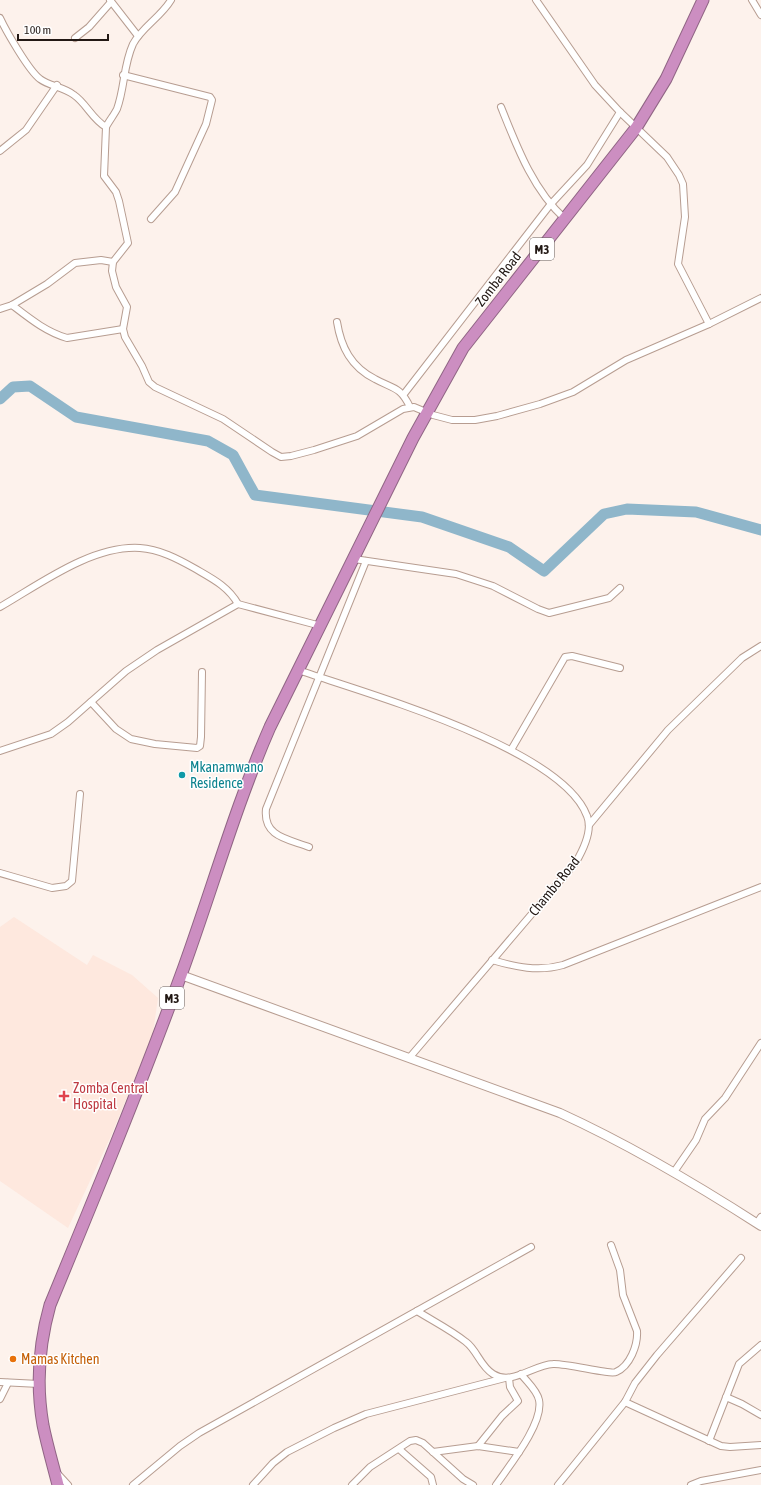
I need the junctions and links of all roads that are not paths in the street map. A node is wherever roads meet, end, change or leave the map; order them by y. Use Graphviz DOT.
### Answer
graph roads {
  1 [pos="171,0"];
  2 [pos="536,0"];
  3 [pos="703,0"];
  4 [pos="752,0"];
  5 [pos="110,1"];
  6 [pos="761,15"];
  7 [pos="0,18"];
  8 [pos="138,36"];
  9 [pos="75,38"];
  10 [pos="123,75"];
  11 [pos="57,85"];
  12 [pos="501,107"];
  13 [pos="620,112"];
  14 [pos="106,127"];
  15 [pos="636,128"];
  16 [pos="0,151"];
  17 [pos="550,205"];
  18 [pos="151,219"];
  19 [pos="565,219"];
  20 [pos="113,262"];
  21 [pos="761,298"];
  22 [pos="12,305"];
  23 [pos="0,309"];
  24 [pos="337,322"];
  25 [pos="709,324"];
  26 [pos="123,329"];
  27 [pos="404,394"];
  28 [pos="410,407"];
  29 [pos="427,412"];
  30 [pos="354,559"];
  31 [pos="366,561"];
  32 [pos="620,588"];
  33 [pos="238,604"];
  34 [pos="0,607"];
  35 [pos="321,626"];
  36 [pos="761,646"];
  37 [pos="620,668"];
  38 [pos="298,670"];
  39 [pos="202,672"];
  40 [pos="320,677"];
  41 [pos="91,702"];
  42 [pos="511,750"];
  43 [pos="0,751"];
  44 [pos="80,794"];
  45 [pos="589,825"];
  46 [pos="309,847"];
  47 [pos="0,873"];
  48 [pos="761,887"];
  49 [pos="492,960"];
  50 [pos="181,975"];
  51 [pos="761,1043"];
  52 [pos="410,1057"];
  53 [pos="674,1172"];
  54 [pos="760,1222"];
  55 [pos="611,1245"];
  56 [pos="531,1247"];
  57 [pos="741,1258"];
  58 [pos="417,1311"];
  59 [pos="761,1345"];
  60 [pos="521,1374"];
  61 [pos="507,1378"];
  62 [pos="0,1382"];
  63 [pos="8,1383"];
  64 [pos="39,1384"];
  65 [pos="726,1397"];
  66 [pos="0,1399"];
  67 [pos="625,1402"];
  68 [pos="761,1415"];
  69 [pos="709,1441"];
  70 [pos="761,1445"];
  71 [pos="478,1446"];
  72 [pos="399,1449"];
  73 [pos="433,1452"];
  74 [pos="519,1452"];
  75 [pos="54,1470"];
  76 [pos="761,1470"];
  77 [pos="141,1483"];
  78 [pos="465,1483"];
  79 [pos="58,1485"];
  80 [pos="68,1485"];
  81 [pos="133,1485"];
  82 [pos="253,1485"];
  83 [pos="352,1485"];
  84 [pos="433,1485"];
  85 [pos="473,1485"];
  86 [pos="496,1485"];
  87 [pos="558,1485"];
  88 [pos="691,1485"];
  1 -- 8 [label="street"];
  2 -- 13 [label="street"];
  3 -- 15 [label="highway, Zomba Road / M3"];
  4 -- 6 [label="street"];
  5 -- 8 [label="street"];
  5 -- 9 [label="street"];
  7 -- 11 [label="street"];
  8 -- 10 [label="street"];
  10 -- 14 [label="street"];
  10 -- 18 [label="street"];
  11 -- 14 [label="street"];
  11 -- 16 [label="street"];
  12 -- 17 [label="street"];
  13 -- 15 [label="street"];
  13 -- 17 [label="street"];
  14 -- 20 [label="street"];
  15 -- 19 [label="highway, Zomba Road / M3"];
  15 -- 25 [label="street"];
  17 -- 19 [label="street"];
  17 -- 27 [label="street"];
  19 -- 29 [label="highway, Zomba Road / M3"];
  20 -- 22 [label="street"];
  20 -- 26 [label="street"];
  21 -- 25 [label="street"];
  22 -- 23 [label="street"];
  22 -- 26 [label="street"];
  24 -- 27 [label="street"];
  25 -- 29 [label="street"];
  26 -- 28 [label="street"];
  27 -- 28 [label="street"];
  28 -- 29 [label="street"];
  29 -- 30 [label="highway, Zomba Road / M3"];
  30 -- 31 [label="street"];
  30 -- 35 [label="highway, M3"];
  31 -- 32 [label="street"];
  31 -- 40 [label="street"];
  33 -- 34 [label="street"];
  33 -- 35 [label="street"];
  33 -- 41 [label="street"];
  35 -- 38 [label="highway, M3"];
  36 -- 45 [label="street, Chambo Road"];
  37 -- 42 [label="street"];
  38 -- 40 [label="street"];
  38 -- 50 [label="highway, M3"];
  39 -- 41 [label="street"];
  40 -- 42 [label="street"];
  40 -- 46 [label="street"];
  41 -- 43 [label="street"];
  42 -- 45 [label="street"];
  44 -- 47 [label="street"];
  45 -- 49 [label="street, Chambo Road"];
  48 -- 49 [label="street"];
  49 -- 52 [label="street, Chambo Road"];
  50 -- 52 [label="main road"];
  50 -- 64 [label="highway, M3"];
  51 -- 53 [label="street"];
  52 -- 53 [label="main road"];
  53 -- 54 [label="main road"];
  55 -- 60 [label="street"];
  56 -- 58 [label="street"];
  57 -- 67 [label="street"];
  58 -- 61 [label="street"];
  58 -- 77 [label="street"];
  59 -- 65 [label="street"];
  60 -- 61 [label="street"];
  60 -- 74 [label="street"];
  61 -- 71 [label="street"];
  61 -- 82 [label="street"];
  62 -- 63 [label="street"];
  63 -- 64 [label="street"];
  63 -- 66 [label="street"];
  64 -- 75 [label="highway, M3"];
  65 -- 68 [label="street"];
  65 -- 69 [label="street"];
  67 -- 69 [label="street"];
  67 -- 87 [label="street"];
  69 -- 70 [label="street"];
  71 -- 73 [label="street"];
  71 -- 74 [label="street"];
  72 -- 73 [label="street"];
  72 -- 83 [label="street"];
  72 -- 84 [label="street"];
  73 -- 78 [label="street"];
  74 -- 86 [label="street"];
  75 -- 79 [label="highway, M3"];
  75 -- 80 [label="street"];
  76 -- 88 [label="street"];
  77 -- 81 [label="street"];
  78 -- 85 [label="street"];
}
